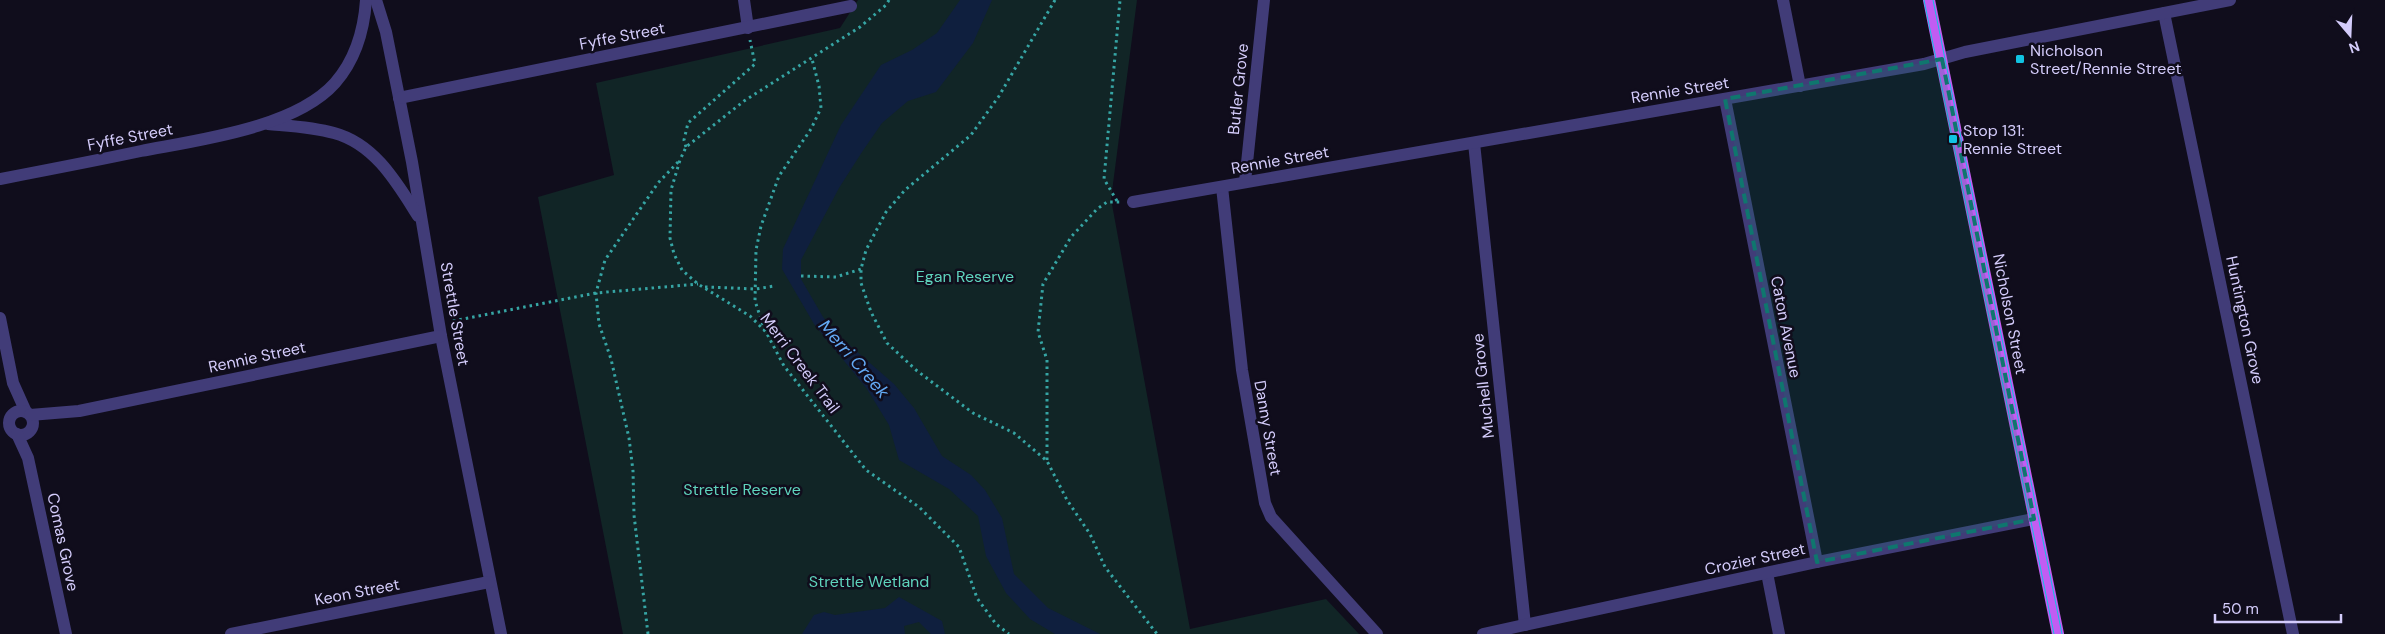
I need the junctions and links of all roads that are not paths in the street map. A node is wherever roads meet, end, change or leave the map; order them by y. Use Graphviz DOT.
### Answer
graph roads {
  1 [pos="366,0"];
  2 [pos="376,0"];
  3 [pos="744,0"];
  4 [pos="1264,0"];
  5 [pos="1783,0"];
  6 [pos="1930,0"];
  7 [pos="2230,0"];
  8 [pos="851,6"];
  9 [pos="2164,12"];
  10 [pos="748,28"];
  11 [pos="1942,59"];
  12 [pos="1800,86"];
  13 [pos="399,98"];
  14 [pos="1725,99"];
  15 [pos="266,124"];
  16 [pos="1474,143"];
  17 [pos="0,179"];
  18 [pos="1245,182"];
  19 [pos="1222,187"];
  20 [pos="1133,202"];
  21 [pos="422,224"];
  22 [pos="0,318"];
  23 [pos="441,329"];
  24 [pos="17,423"];
  25 [pos="2034,519"];
  26 [pos="1817,562"];
  27 [pos="1767,573"];
  28 [pos="489,582"];
  29 [pos="1525,625"];
  30 [pos="66,634"];
  31 [pos="231,634"];
  32 [pos="501,634"];
  33 [pos="1377,634"];
  34 [pos="1483,634"];
  35 [pos="1779,634"];
  36 [pos="2058,634"];
  37 [pos="2293,634"];
  1 -- 15 [label="street, Fyffe Street"];
  2 -- 13 [label="street, Strettle Street"];
  3 -- 10 [label="street"];
  4 -- 18 [label="street, Butler Grove"];
  5 -- 12 [label="street"];
  6 -- 11 [label="main road, Nicholson Street"];
  7 -- 9 [label="street, Rennie Street"];
  8 -- 10 [label="street, Fyffe Street"];
  9 -- 11 [label="street, Rennie Street"];
  9 -- 37 [label="street, Huntington Grove"];
  10 -- 13 [label="street, Fyffe Street"];
  11 -- 12 [label="street, Rennie Street"];
  11 -- 25 [label="main road, Nicholson Street"];
  12 -- 14 [label="street, Rennie Street"];
  13 -- 21 [label="street, Strettle Street"];
  14 -- 16 [label="street, Rennie Street"];
  14 -- 26 [label="street, Caton Avenue"];
  15 -- 17 [label="street, Fyffe Street"];
  15 -- 21 [label="street, Fyffe Street"];
  16 -- 18 [label="street, Rennie Street"];
  16 -- 29 [label="street, Muchell Grove"];
  18 -- 19 [label="street, Rennie Street"];
  19 -- 20 [label="street, Rennie Street"];
  19 -- 33 [label="street, Danny Street"];
  21 -- 23 [label="street, Strettle Street"];
  22 -- 24 [label="street, Comas Grove"];
  23 -- 24 [label="street, Rennie Street"];
  23 -- 28 [label="street, Strettle Street"];
  24 -- 30 [label="street, Comas Grove"];
  25 -- 26 [label="street, Crozier Street"];
  25 -- 36 [label="main road, Nicholson Street"];
  26 -- 27 [label="street, Crozier Street"];
  27 -- 29 [label="street, Crozier Street"];
  27 -- 35 [label="street"];
  28 -- 31 [label="street, Keon Street"];
  28 -- 32 [label="street, Strettle Street"];
  29 -- 34 [label="street, Crozier Street"];
}
